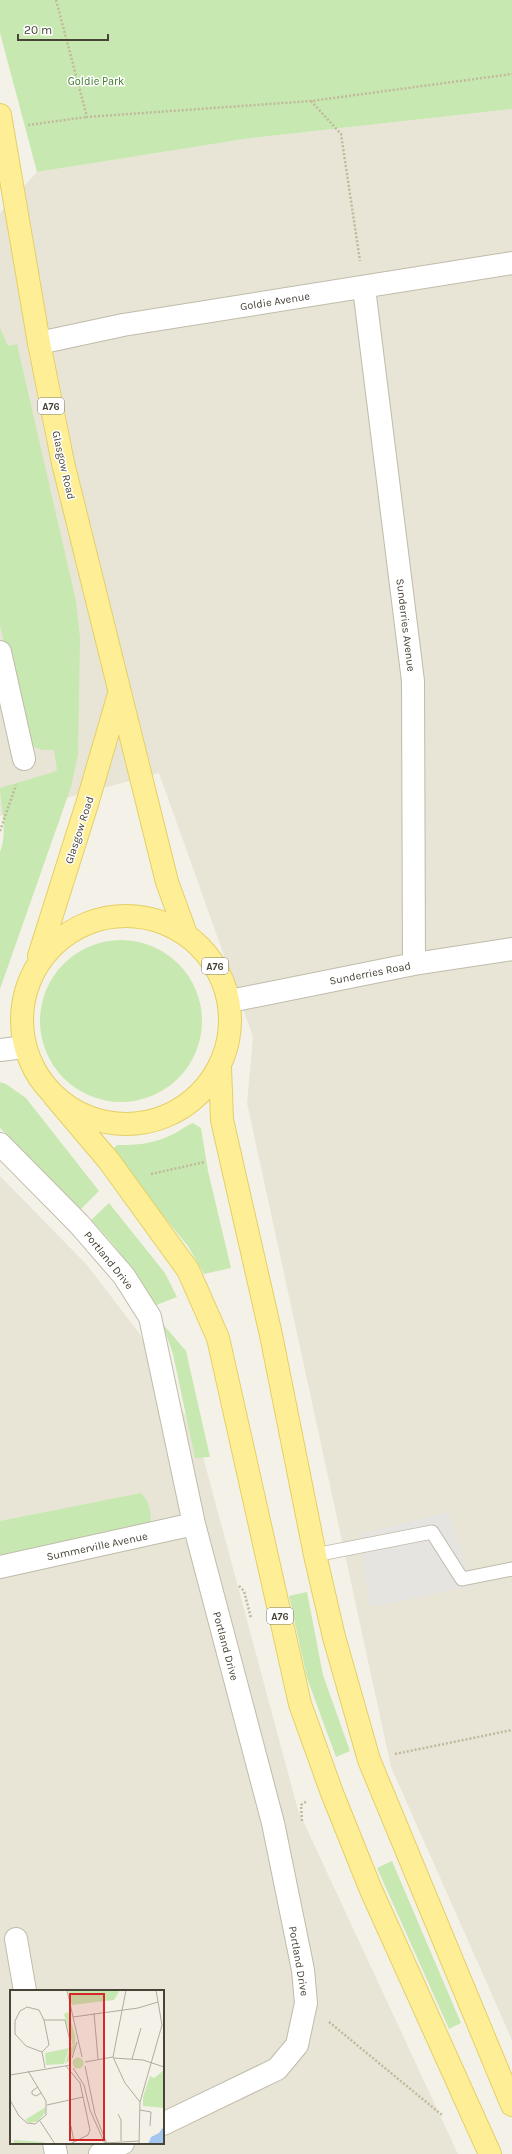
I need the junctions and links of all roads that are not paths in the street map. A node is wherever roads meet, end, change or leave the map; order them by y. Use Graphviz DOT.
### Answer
graph roads {
  1 [pos="2,121"];
  2 [pos="512,263"];
  3 [pos="364,288"];
  4 [pos="39,343"];
  5 [pos="0,652"];
  6 [pos="119,693"];
  7 [pos="24,759"];
  8 [pos="186,934"];
  9 [pos="512,949"];
  10 [pos="414,964"];
  11 [pos="35,966"];
  12 [pos="230,1001"];
  13 [pos="24,1047"];
  14 [pos="0,1050"];
  15 [pos="220,1067"];
  16 [pos="54,1096"];
  17 [pos="0,1144"];
  18 [pos="194,1524"];
  19 [pos="315,1555"];
  20 [pos="0,1567"];
  21 [pos="512,1569"];
  22 [pos="16,1939"];
  23 [pos="25,1990"];
  24 [pos="512,2105"];
  25 [pos="164,2124"];
  26 [pos="54,2144"];
  27 [pos="121,2144"];
  28 [pos="56,2154"];
  29 [pos="100,2154"];
  30 [pos="490,2154"];
  1 -- 4 [label="main road, Glasgow Road / A76"];
  2 -- 3 [label="street, Goldie Avenue"];
  3 -- 4 [label="street, Goldie Avenue"];
  3 -- 10 [label="street, Sunderries Avenue"];
  4 -- 6 [label="main road, Glasgow Road / A76"];
  5 -- 7 [label="street"];
  6 -- 8 [label="main road, Glasgow Road / A76"];
  6 -- 11 [label="main road, Glasgow Road / A76"];
  8 -- 11 [label="main road, A76"];
  8 -- 12 [label="main road, A76"];
  9 -- 10 [label="street, Sunderries Road"];
  10 -- 12 [label="street, Sunderries Road"];
  11 -- 13 [label="main road, A76"];
  12 -- 15 [label="main road, A76"];
  13 -- 14 [label="street"];
  13 -- 16 [label="main road, A76"];
  15 -- 16 [label="main road, A76"];
  15 -- 19 [label="main road, A76"];
  16 -- 30 [label="main road, A76"];
  17 -- 18 [label="street, Portland Drive"];
  18 -- 20 [label="street, Summerville Avenue"];
  18 -- 25 [label="street, Portland Drive"];
  19 -- 21 [label="lane"];
  19 -- 24 [label="main road, A76"];
  22 -- 23 [label="street"];
  26 -- 28 [label="street"];
  27 -- 29 [label="street"];
}
